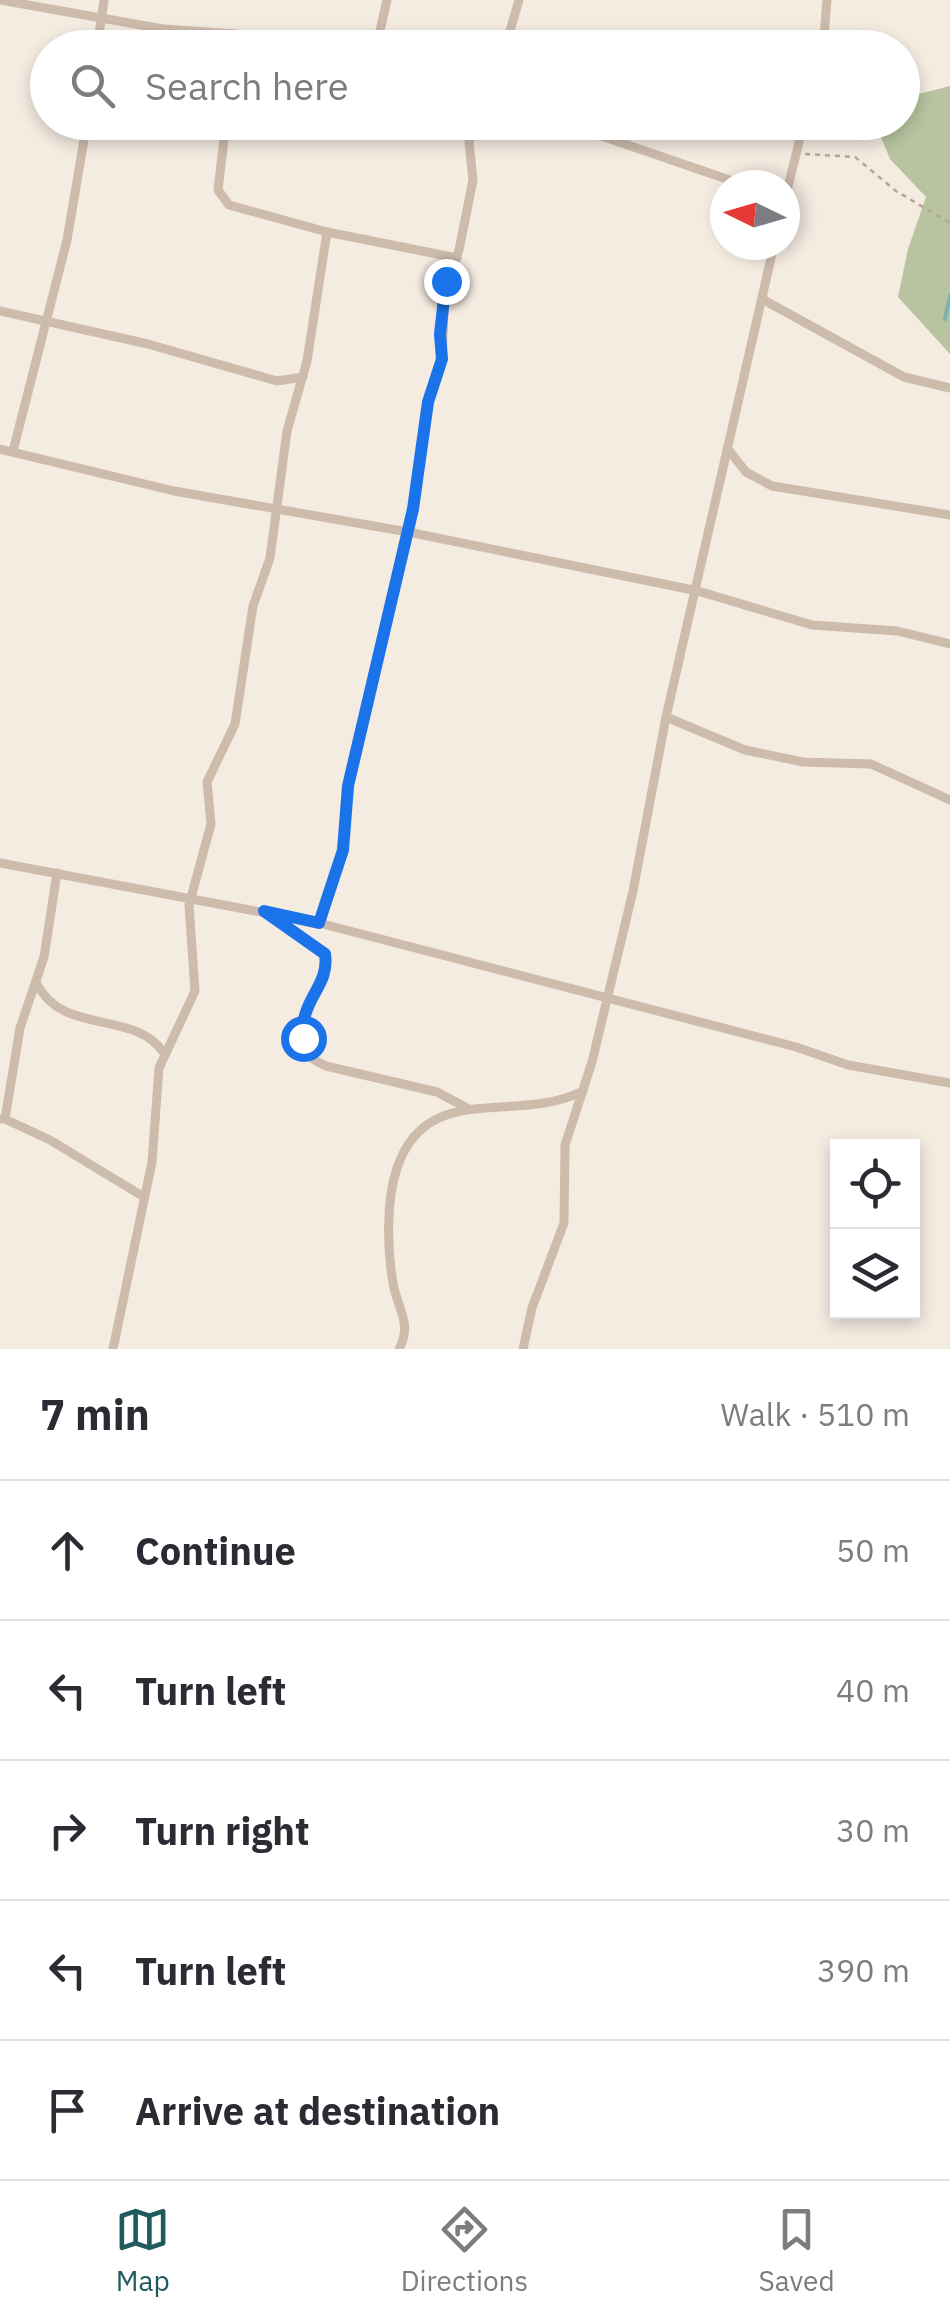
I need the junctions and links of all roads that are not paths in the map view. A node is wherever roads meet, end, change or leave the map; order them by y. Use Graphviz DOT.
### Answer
graph roads {
  1 [pos="0,0"];
  2 [pos="104,0"];
  3 [pos="387,0"];
  4 [pos="519,0"];
  5 [pos="828,0"];
  6 [pos="101,20"];
  7 [pos="163,29"];
  8 [pos="100,30"];
  9 [pos="178,30"];
  10 [pos="380,30"];
  11 [pos="510,30"];
  12 [pos="825,30"];
  13 [pos="83,140"];
  14 [pos="223,140"];
  15 [pos="470,140"];
  16 [pos="613,140"];
  17 [pos="801,140"];
  18 [pos="793,170"];
  19 [pos="710,173"];
  20 [pos="327,232"];
  21 [pos="457,258"];
  22 [pos="771,260"];
  23 [pos="762,298"];
  24 [pos="0,310"];
  25 [pos="47,321"];
  26 [pos="302,377"];
  27 [pos="950,388"];
  28 [pos="0,448"];
  29 [pos="727,448"];
  30 [pos="13,451"];
  31 [pos="276,511"];
  32 [pos="950,515"];
  33 [pos="408,532"];
  34 [pos="698,590"];
  35 [pos="950,644"];
  36 [pos="666,717"];
  37 [pos="950,800"];
  38 [pos="0,863"];
  39 [pos="57,874"];
  40 [pos="191,898"];
  41 [pos="264,911"];
  42 [pos="319,923"];
  43 [pos="37,984"];
  44 [pos="607,998"];
  45 [pos="164,1053"];
  46 [pos="950,1083"];
  47 [pos="583,1091"];
  48 [pos="469,1108"];
  49 [pos="2,1119"];
  50 [pos="144,1197"];
  51 [pos="112,1349"];
  52 [pos="399,1349"];
  53 [pos="524,1349"];
  1 -- 6 [label="street"];
  2 -- 6 [label="street"];
  3 -- 10 [label="street"];
  4 -- 11 [label="street"];
  5 -- 12 [label="street"];
  6 -- 7 [label="street"];
  6 -- 8 [label="street"];
  7 -- 9 [label="street"];
  13 -- 25 [label="street"];
  14 -- 20 [label="street"];
  15 -- 21 [label="street"];
  16 -- 19 [label="street"];
  17 -- 18 [label="street"];
  20 -- 21 [label="street"];
  20 -- 26 [label="street"];
  21 -- 33 [label="street"];
  22 -- 23 [label="street"];
  23 -- 27 [label="street"];
  23 -- 29 [label="street"];
  24 -- 25 [label="street"];
  25 -- 26 [label="street"];
  25 -- 30 [label="street"];
  26 -- 31 [label="street"];
  28 -- 30 [label="street"];
  29 -- 32 [label="street"];
  29 -- 34 [label="street"];
  30 -- 31 [label="street"];
  31 -- 33 [label="street"];
  31 -- 40 [label="street"];
  33 -- 34 [label="street"];
  33 -- 42 [label="street"];
  34 -- 35 [label="street"];
  34 -- 36 [label="street"];
  36 -- 37 [label="street"];
  36 -- 44 [label="street"];
  38 -- 39 [label="street"];
  39 -- 40 [label="street"];
  39 -- 43 [label="street"];
  40 -- 41 [label="street"];
  40 -- 45 [label="street"];
  41 -- 42 [label="street"];
  41 -- 48 [label="street"];
  42 -- 44 [label="street"];
  43 -- 45 [label="street"];
  43 -- 49 [label="street"];
  44 -- 46 [label="street"];
  44 -- 47 [label="street"];
  45 -- 50 [label="street"];
  47 -- 48 [label="street"];
  47 -- 53 [label="street"];
  48 -- 52 [label="street"];
  49 -- 50 [label="street"];
  50 -- 51 [label="street"];
}
